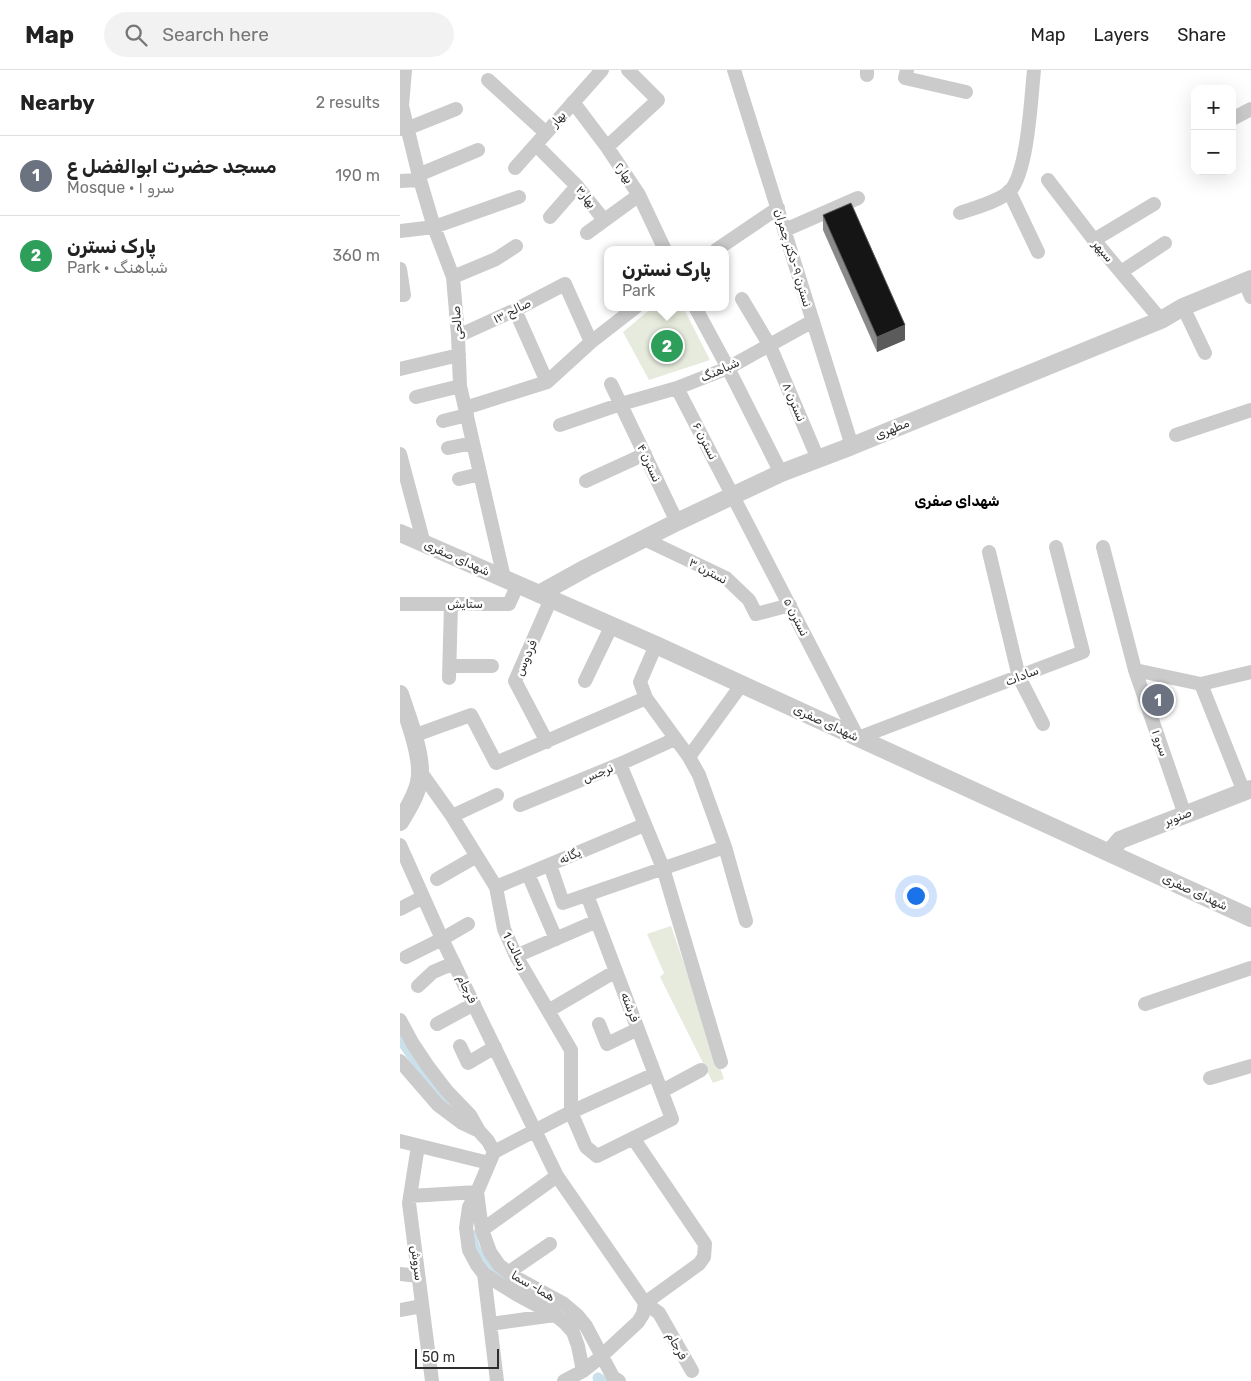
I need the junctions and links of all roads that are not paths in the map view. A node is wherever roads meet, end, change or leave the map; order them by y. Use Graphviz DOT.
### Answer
graph roads {
  1 [pos="405,70"];
  2 [pos="602,70"];
  3 [pos="628,70"];
  4 [pos="734,70"];
  5 [pos="907,70"];
  6 [pos="1034,70"];
  7 [pos="488,80"];
  8 [pos="966,92"];
  9 [pos="573,102"];
  10 [pos="456,109"];
  11 [pos="1251,109"];
  12 [pos="1236,117"];
  13 [pos="403,129"];
  14 [pos="546,133"];
  15 [pos="536,145"];
  16 [pos="607,147"];
  17 [pos="478,150"];
  18 [pos="516,168"];
  19 [pos="419,177"];
  20 [pos="1048,180"];
  21 [pos="400,181"];
  22 [pos="577,186"];
  23 [pos="1009,191"];
  24 [pos="639,195"];
  25 [pos="519,197"];
  26 [pos="858,198"];
  27 [pos="1154,204"];
  28 [pos="778,208"];
  29 [pos="960,213"];
  30 [pos="550,217"];
  31 [pos="604,220"];
  32 [pos="434,227"];
  33 [pos="785,230"];
  34 [pos="400,231"];
  35 [pos="587,233"];
  36 [pos="1094,240"];
  37 [pos="1165,243"];
  38 [pos="516,246"];
  39 [pos="663,246"];
  40 [pos="722,246"];
  41 [pos="1038,252"];
  42 [pos="400,269"];
  43 [pos="1121,272"];
  44 [pos="453,277"];
  45 [pos="1249,286"];
  46 [pos="400,296"];
  47 [pos="742,299"];
  48 [pos="1184,307"];
  49 [pos="515,310"];
  50 [pos="631,311"];
  51 [pos="697,311"];
  52 [pos="1161,320"];
  53 [pos="813,321"];
  54 [pos="458,336"];
  55 [pos="591,342"];
  56 [pos="770,346"];
  57 [pos="1205,353"];
  58 [pos="459,355"];
  59 [pos="728,368"];
  60 [pos="400,369"];
  61 [pos="547,382"];
  62 [pos="611,384"];
  63 [pos="460,386"];
  64 [pos="677,388"];
  65 [pos="416,396"];
  66 [pos="621,404"];
  67 [pos="1251,410"];
  68 [pos="466,412"];
  69 [pos="443,421"];
  70 [pos="560,425"];
  71 [pos="1176,435"];
  72 [pos="473,443"];
  73 [pos="852,446"];
  74 [pos="448,448"];
  75 [pos="400,454"];
  76 [pos="644,454"];
  77 [pos="818,459"];
  78 [pos="781,472"];
  79 [pos="480,474"];
  80 [pos="459,479"];
  81 [pos="586,481"];
  82 [pos="733,495"];
  83 [pos="677,522"];
  84 [pos="400,533"];
  85 [pos="644,538"];
  86 [pos="424,544"];
  87 [pos="1056,547"];
  88 [pos="1103,547"];
  89 [pos="989,552"];
  90 [pos="511,581"];
  91 [pos="545,596"];
  92 [pos="400,604"];
  93 [pos="451,604"];
  94 [pos="790,605"];
  95 [pos="612,625"];
  96 [pos="656,645"];
  97 [pos="492,666"];
  98 [pos="1135,670"];
  99 [pos="1251,672"];
  100 [pos="1019,677"];
  101 [pos="585,682"];
  102 [pos="742,684"];
  103 [pos="1202,684"];
  104 [pos="400,694"];
  105 [pos="646,698"];
  106 [pos="1043,724"];
  107 [pos="413,736"];
  108 [pos="858,738"];
  109 [pos="675,739"];
  110 [pos="547,742"];
  111 [pos="689,757"];
  112 [pos="620,764"];
  113 [pos="420,771"];
  114 [pos="1248,790"];
  115 [pos="497,795"];
  116 [pos="520,805"];
  117 [pos="1184,815"];
  118 [pos="452,816"];
  119 [pos="400,822"];
  120 [pos="644,825"];
  121 [pos="400,845"];
  122 [pos="725,847"];
  123 [pos="1109,852"];
  124 [pos="477,856"];
  125 [pos="550,865"];
  126 [pos="663,868"];
  127 [pos="528,874"];
  128 [pos="437,878"];
  129 [pos="496,887"];
  130 [pos="587,895"];
  131 [pos="423,897"];
  132 [pos="400,909"];
  133 [pos="1251,918"];
  134 [pos="597,921"];
  135 [pos="746,921"];
  136 [pos="468,924"];
  137 [pos="442,939"];
  138 [pos="556,939"];
  139 [pos="516,956"];
  140 [pos="406,957"];
  141 [pos="454,963"];
  142 [pos="1251,968"];
  143 [pos="616,971"];
  144 [pos="418,986"];
  145 [pos="474,1004"];
  146 [pos="1145,1004"];
  147 [pos="548,1012"];
  148 [pos="400,1020"];
  149 [pos="437,1024"];
  150 [pos="599,1024"];
  151 [pos="638,1029"];
  152 [pos="460,1046"];
  153 [pos="495,1047"];
  154 [pos="400,1061"];
  155 [pos="721,1062"];
  156 [pos="1251,1066"];
  157 [pos="701,1070"];
  158 [pos="655,1074"];
  159 [pos="1210,1078"];
  160 [pos="662,1091"];
  161 [pos="571,1112"];
  162 [pos="479,1131"];
  163 [pos="536,1131"];
  164 [pos="633,1138"];
  165 [pos="400,1141"];
  166 [pos="418,1146"];
  167 [pos="491,1158"];
  168 [pos="557,1176"];
  169 [pos="477,1192"];
  170 [pos="406,1200"];
  171 [pos="482,1230"];
  172 [pos="550,1244"];
  173 [pos="509,1272"];
  174 [pos="400,1274"];
  175 [pos="484,1274"];
  176 [pos="418,1276"];
  177 [pos="644,1303"];
  178 [pos="422,1306"];
  179 [pos="400,1310"];
  180 [pos="554,1315"];
  181 [pos="490,1324"];
  182 [pos="599,1358"];
  183 [pos="584,1370"];
  184 [pos="692,1371"];
  185 [pos="432,1381"];
  186 [pos="497,1381"];
  187 [pos="564,1381"];
  188 [pos="619,1381"];
  1 -- 13 [label="street, صالحی"];
  2 -- 9 [label="street, بهار"];
  3 -- 16 [label="street"];
  4 -- 28 [label="street, نسترن ۹-دکتر چمران"];
  5 -- 8 [label="street"];
  6 -- 23 [label="street"];
  7 -- 14 [label="street"];
  9 -- 14 [label="street, بهار"];
  9 -- 16 [label="street, بهار۲"];
  10 -- 13 [label="street"];
  11 -- 12 [label="street"];
  13 -- 19 [label="street, صالحی"];
  14 -- 15 [label="street, بهار"];
  15 -- 18 [label="street, بهار"];
  15 -- 22 [label="street, بهار۳"];
  16 -- 24 [label="street, بهار۲"];
  17 -- 19 [label="street"];
  19 -- 21 [label="street"];
  19 -- 32 [label="street, صالحی"];
  20 -- 36 [label="street, سپهر"];
  22 -- 30 [label="street"];
  22 -- 31 [label="street, بهار۳"];
  23 -- 29 [label="street"];
  23 -- 41 [label="street"];
  24 -- 31 [label="street, بهار۳"];
  24 -- 39 [label="street, بهار۲"];
  25 -- 32 [label="street"];
  26 -- 33 [label="street"];
  27 -- 36 [label="street"];
  28 -- 33 [label="street, نسترن ۹-دکتر چمران"];
  28 -- 40 [label="street"];
  31 -- 35 [label="street"];
  32 -- 34 [label="street"];
  32 -- 44 [label="street, صالحی"];
  33 -- 53 [label="street, نسترن ۹-دکتر چمران"];
  36 -- 43 [label="street, سپهر"];
  37 -- 43 [label="street"];
  38 -- 44 [label="street"];
  42 -- 46 [label="street"];
  43 -- 52 [label="street, سپهر"];
  44 -- 54 [label="street, صالحی"];
  45 -- 48 [label="street, مطهری"];
  47 -- 56 [label="street, نسترن ۸"];
  48 -- 52 [label="street, مطهری"];
  48 -- 57 [label="street"];
  49 -- 54 [label="street, صالح ۱۳"];
  49 -- 55 [label="street, صالح ۱۳"];
  49 -- 61 [label="street"];
  50 -- 55 [label="street"];
  51 -- 59 [label="street"];
  52 -- 73 [label="street, مطهری"];
  53 -- 56 [label="street, شباهنگ"];
  53 -- 73 [label="street, نسترن ۹-دکتر چمران"];
  54 -- 58 [label="street, صالحی"];
  55 -- 61 [label="street"];
  56 -- 59 [label="street, شباهنگ"];
  56 -- 77 [label="street, نسترن ۸"];
  58 -- 60 [label="street"];
  58 -- 63 [label="street, صالحی"];
  59 -- 64 [label="street, شباهنگ"];
  59 -- 78 [label="street"];
  61 -- 68 [label="street"];
  62 -- 66 [label="street, نسترن ۴"];
  63 -- 65 [label="street"];
  63 -- 68 [label="street, صالحی"];
  64 -- 66 [label="street, شباهنگ"];
  64 -- 82 [label="street, نسترن ۶"];
  66 -- 70 [label="street, شباهنگ"];
  66 -- 76 [label="street, نسترن ۴"];
  67 -- 71 [label="street"];
  68 -- 69 [label="street"];
  68 -- 72 [label="street, صالحی"];
  72 -- 74 [label="street"];
  72 -- 79 [label="street, صالحی"];
  73 -- 77 [label="street, مطهری"];
  75 -- 86 [label="street"];
  76 -- 81 [label="street"];
  76 -- 83 [label="street, نسترن ۴"];
  77 -- 78 [label="street, مطهری"];
  78 -- 82 [label="street, مطهری"];
  79 -- 80 [label="street"];
  79 -- 90 [label="street, صالحی"];
  82 -- 83 [label="street, مطهری"];
  82 -- 94 [label="street, نسترن ۵"];
  83 -- 85 [label="street, مطهری"];
  84 -- 86 [label="street, شهدای صفری"];
  85 -- 91 [label="street, مطهری"];
  85 -- 94 [label="street, نسترن ۳"];
  86 -- 90 [label="street, شهدای صفری"];
  87 -- 100 [label="street, سادات"];
  88 -- 98 [label="street, سرو ۱"];
  89 -- 100 [label="street"];
  90 -- 91 [label="street, شهدای صفری"];
  90 -- 93 [label="street, ستایش"];
  91 -- 95 [label="street, شهدای صفری"];
  91 -- 110 [label="street, فردوس"];
  92 -- 93 [label="street, ستایش"];
  93 -- 97 [label="street"];
  94 -- 108 [label="street, نسترن ۵"];
  95 -- 96 [label="street, شهدای صفری"];
  95 -- 101 [label="street"];
  96 -- 102 [label="street, شهدای صفری"];
  96 -- 105 [label="street"];
  98 -- 103 [label="street"];
  98 -- 117 [label="street, سرو ۱"];
  99 -- 103 [label="street"];
  100 -- 106 [label="street"];
  100 -- 108 [label="street, سادات"];
  102 -- 108 [label="street, شهدای صفری"];
  102 -- 111 [label="street"];
  103 -- 114 [label="street"];
  104 -- 107 [label="street"];
  105 -- 109 [label="street"];
  105 -- 110 [label="street"];
  107 -- 110 [label="street"];
  107 -- 113 [label="street"];
  108 -- 123 [label="street, شهدای صفری"];
  109 -- 111 [label="street"];
  109 -- 112 [label="street, نرجس"];
  111 -- 122 [label="street"];
  112 -- 116 [label="street, نرجس"];
  112 -- 120 [label="street"];
  113 -- 118 [label="street, رسالت 1"];
  113 -- 119 [label="street"];
  114 -- 117 [label="street, صنوبر"];
  115 -- 118 [label="street"];
  117 -- 123 [label="street, صنوبر"];
  118 -- 124 [label="street, رسالت 1"];
  120 -- 125 [label="street, یگانه"];
  120 -- 126 [label="street"];
  121 -- 131 [label="street, فرجام"];
  122 -- 126 [label="street"];
  122 -- 135 [label="street"];
  123 -- 133 [label="street, شهدای صفری"];
  124 -- 128 [label="street"];
  124 -- 129 [label="street, رسالت 1"];
  125 -- 127 [label="street, یگانه"];
  125 -- 130 [label="street"];
  126 -- 130 [label="street"];
  126 -- 155 [label="street"];
  127 -- 129 [label="street, یگانه"];
  127 -- 138 [label="street"];
  129 -- 139 [label="street, رسالت 1"];
  130 -- 134 [label="street, فرشته"];
  131 -- 132 [label="street"];
  131 -- 137 [label="street, فرجام"];
  134 -- 138 [label="street"];
  134 -- 143 [label="street, فرشته"];
  136 -- 137 [label="street"];
  137 -- 140 [label="street"];
  137 -- 141 [label="street, فرجام"];
  138 -- 139 [label="street"];
  139 -- 147 [label="street, رسالت 1"];
  141 -- 144 [label="street"];
  141 -- 145 [label="street, فرجام"];
  142 -- 146 [label="street"];
  143 -- 147 [label="street"];
  143 -- 151 [label="street, فرشته"];
  145 -- 149 [label="street"];
  145 -- 153 [label="street, فرجام"];
  147 -- 161 [label="street, رسالت 1"];
  148 -- 162 [label="street"];
  150 -- 151 [label="street"];
  151 -- 158 [label="street, فرشته"];
  152 -- 153 [label="street"];
  153 -- 163 [label="street, فرجام"];
  154 -- 162 [label="street"];
  156 -- 159 [label="street"];
  157 -- 160 [label="street"];
  158 -- 160 [label="street, فرشته"];
  158 -- 161 [label="street"];
  160 -- 164 [label="street, فرشته"];
  161 -- 163 [label="street"];
  161 -- 164 [label="street"];
  162 -- 167 [label="street"];
  163 -- 167 [label="street"];
  163 -- 168 [label="street, فرجام"];
  164 -- 177 [label="street"];
  165 -- 166 [label="street"];
  166 -- 167 [label="street"];
  166 -- 170 [label="street, سروش"];
  167 -- 169 [label="street, هما- سما"];
  168 -- 171 [label="street"];
  168 -- 177 [label="street, فرجام"];
  169 -- 170 [label="street"];
  169 -- 171 [label="street, هما- سما"];
  169 -- 175 [label="street"];
  170 -- 176 [label="street, سروش"];
  171 -- 173 [label="street, هما- سما"];
  172 -- 173 [label="street"];
  173 -- 182 [label="street, هما- سما"];
  174 -- 176 [label="street"];
  175 -- 180 [label="street"];
  175 -- 181 [label="street"];
  176 -- 178 [label="street, سروش"];
  177 -- 182 [label="street"];
  177 -- 184 [label="street, فرجام"];
  178 -- 179 [label="street"];
  178 -- 185 [label="street, سروش"];
  180 -- 181 [label="street"];
  180 -- 183 [label="street"];
  181 -- 186 [label="street"];
  182 -- 183 [label="street"];
  182 -- 188 [label="street, هما- سما"];
  183 -- 187 [label="street"];
}
